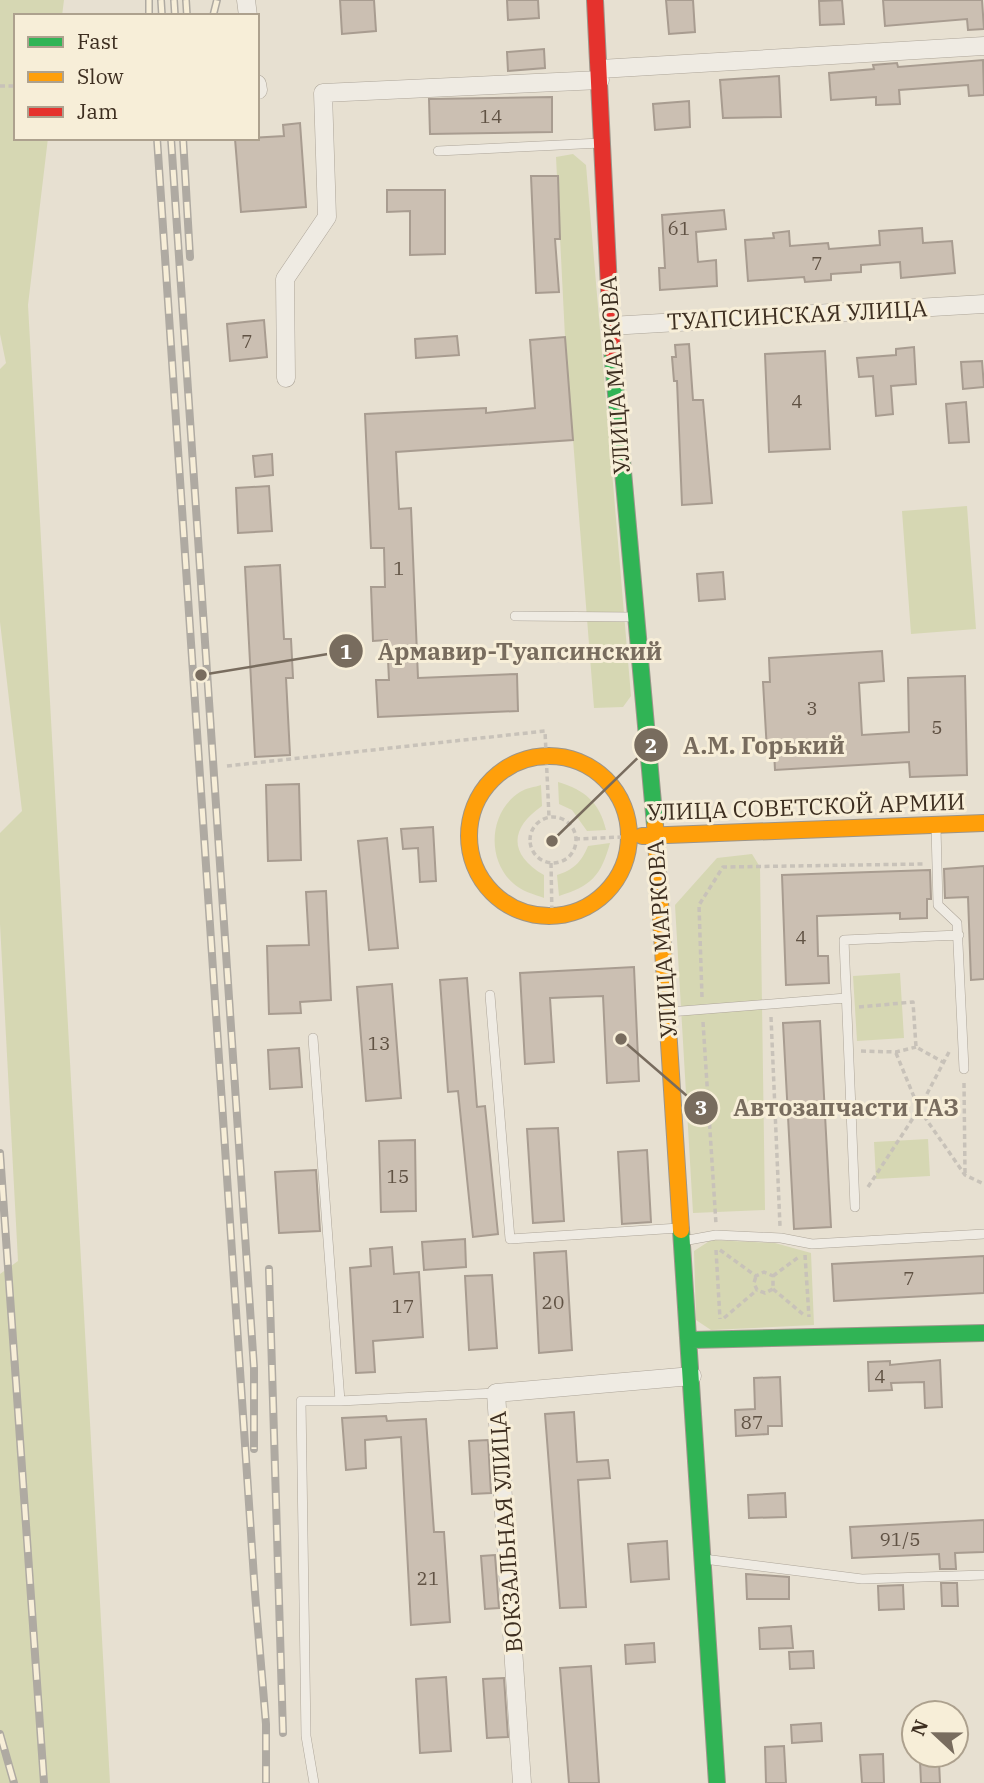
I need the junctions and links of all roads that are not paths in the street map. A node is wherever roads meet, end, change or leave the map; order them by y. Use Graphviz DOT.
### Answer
graph roads {
  1 [pos="595,0"];
  2 [pos="984,46"];
  3 [pos="600,75"];
  4 [pos="603,142"];
  5 [pos="438,151"];
  6 [pos="984,304"];
  7 [pos="610,327"];
  8 [pos="286,377"];
  9 [pos="515,616"];
  10 [pos="635,617"];
  11 [pos="984,823"];
  12 [pos="936,825"];
  13 [pos="629,836"];
  14 [pos="656,836"];
  15 [pos="959,936"];
  16 [pos="491,996"];
  17 [pos="847,1003"];
  18 [pos="667,1012"];
  19 [pos="313,1038"];
  20 [pos="964,1069"];
  21 [pos="855,1207"];
  22 [pos="682,1234"];
  23 [pos="984,1234"];
  24 [pos="984,1334"];
  25 [pos="691,1340"];
  26 [pos="692,1376"];
  27 [pos="496,1393"];
  28 [pos="340,1401"];
  29 [pos="704,1559"];
  30 [pos="984,1575"];
  31 [pos="314,1783"];
  32 [pos="522,1783"];
  33 [pos="717,1783"];
  1 -- 3 [label="main road, УЛИЦА МАРКОВА"];
  2 -- 3 [label="street"];
  3 -- 4 [label="main road, УЛИЦА МАРКОВА"];
  3 -- 8 [label="street"];
  4 -- 5 [label="lane"];
  4 -- 7 [label="main road, УЛИЦА МАРКОВА"];
  6 -- 7 [label="street, ТУАПСИНСКАЯ УЛИЦА"];
  7 -- 10 [label="main road, УЛИЦА МАРКОВА"];
  9 -- 10 [label="lane"];
  10 -- 14 [label="main road, УЛИЦА МАРКОВА"];
  11 -- 12 [label="main road, УЛИЦА СОВЕТСКОЙ АРМИИ"];
  12 -- 14 [label="main road, УЛИЦА СОВЕТСКОЙ АРМИИ"];
  12 -- 15 [label="lane"];
  13 -- 13 [label="main road"];
  13 -- 14 [label="main road, УЛИЦА СОВЕТСКОЙ АРМИИ"];
  14 -- 18 [label="main road, УЛИЦА МАРКОВА"];
  15 -- 17 [label="lane"];
  15 -- 20 [label="lane"];
  16 -- 22 [label="lane"];
  17 -- 18 [label="lane"];
  17 -- 21 [label="lane"];
  18 -- 22 [label="main road, УЛИЦА МАРКОВА"];
  19 -- 28 [label="lane"];
  22 -- 23 [label="lane"];
  22 -- 25 [label="main road, УЛИЦА МАРКОВА"];
  24 -- 25 [label="main road"];
  25 -- 26 [label="main road, УЛИЦА МАРКОВА"];
  26 -- 27 [label="street, ВОКЗАЛЬНАЯ УЛИЦА"];
  26 -- 29 [label="main road, УЛИЦА МАРКОВА"];
  27 -- 28 [label="lane"];
  27 -- 32 [label="street, ВОКЗАЛЬНАЯ УЛИЦА"];
  28 -- 31 [label="lane"];
  29 -- 30 [label="lane"];
  29 -- 33 [label="main road, УЛИЦА МАРКОВА"];
}
